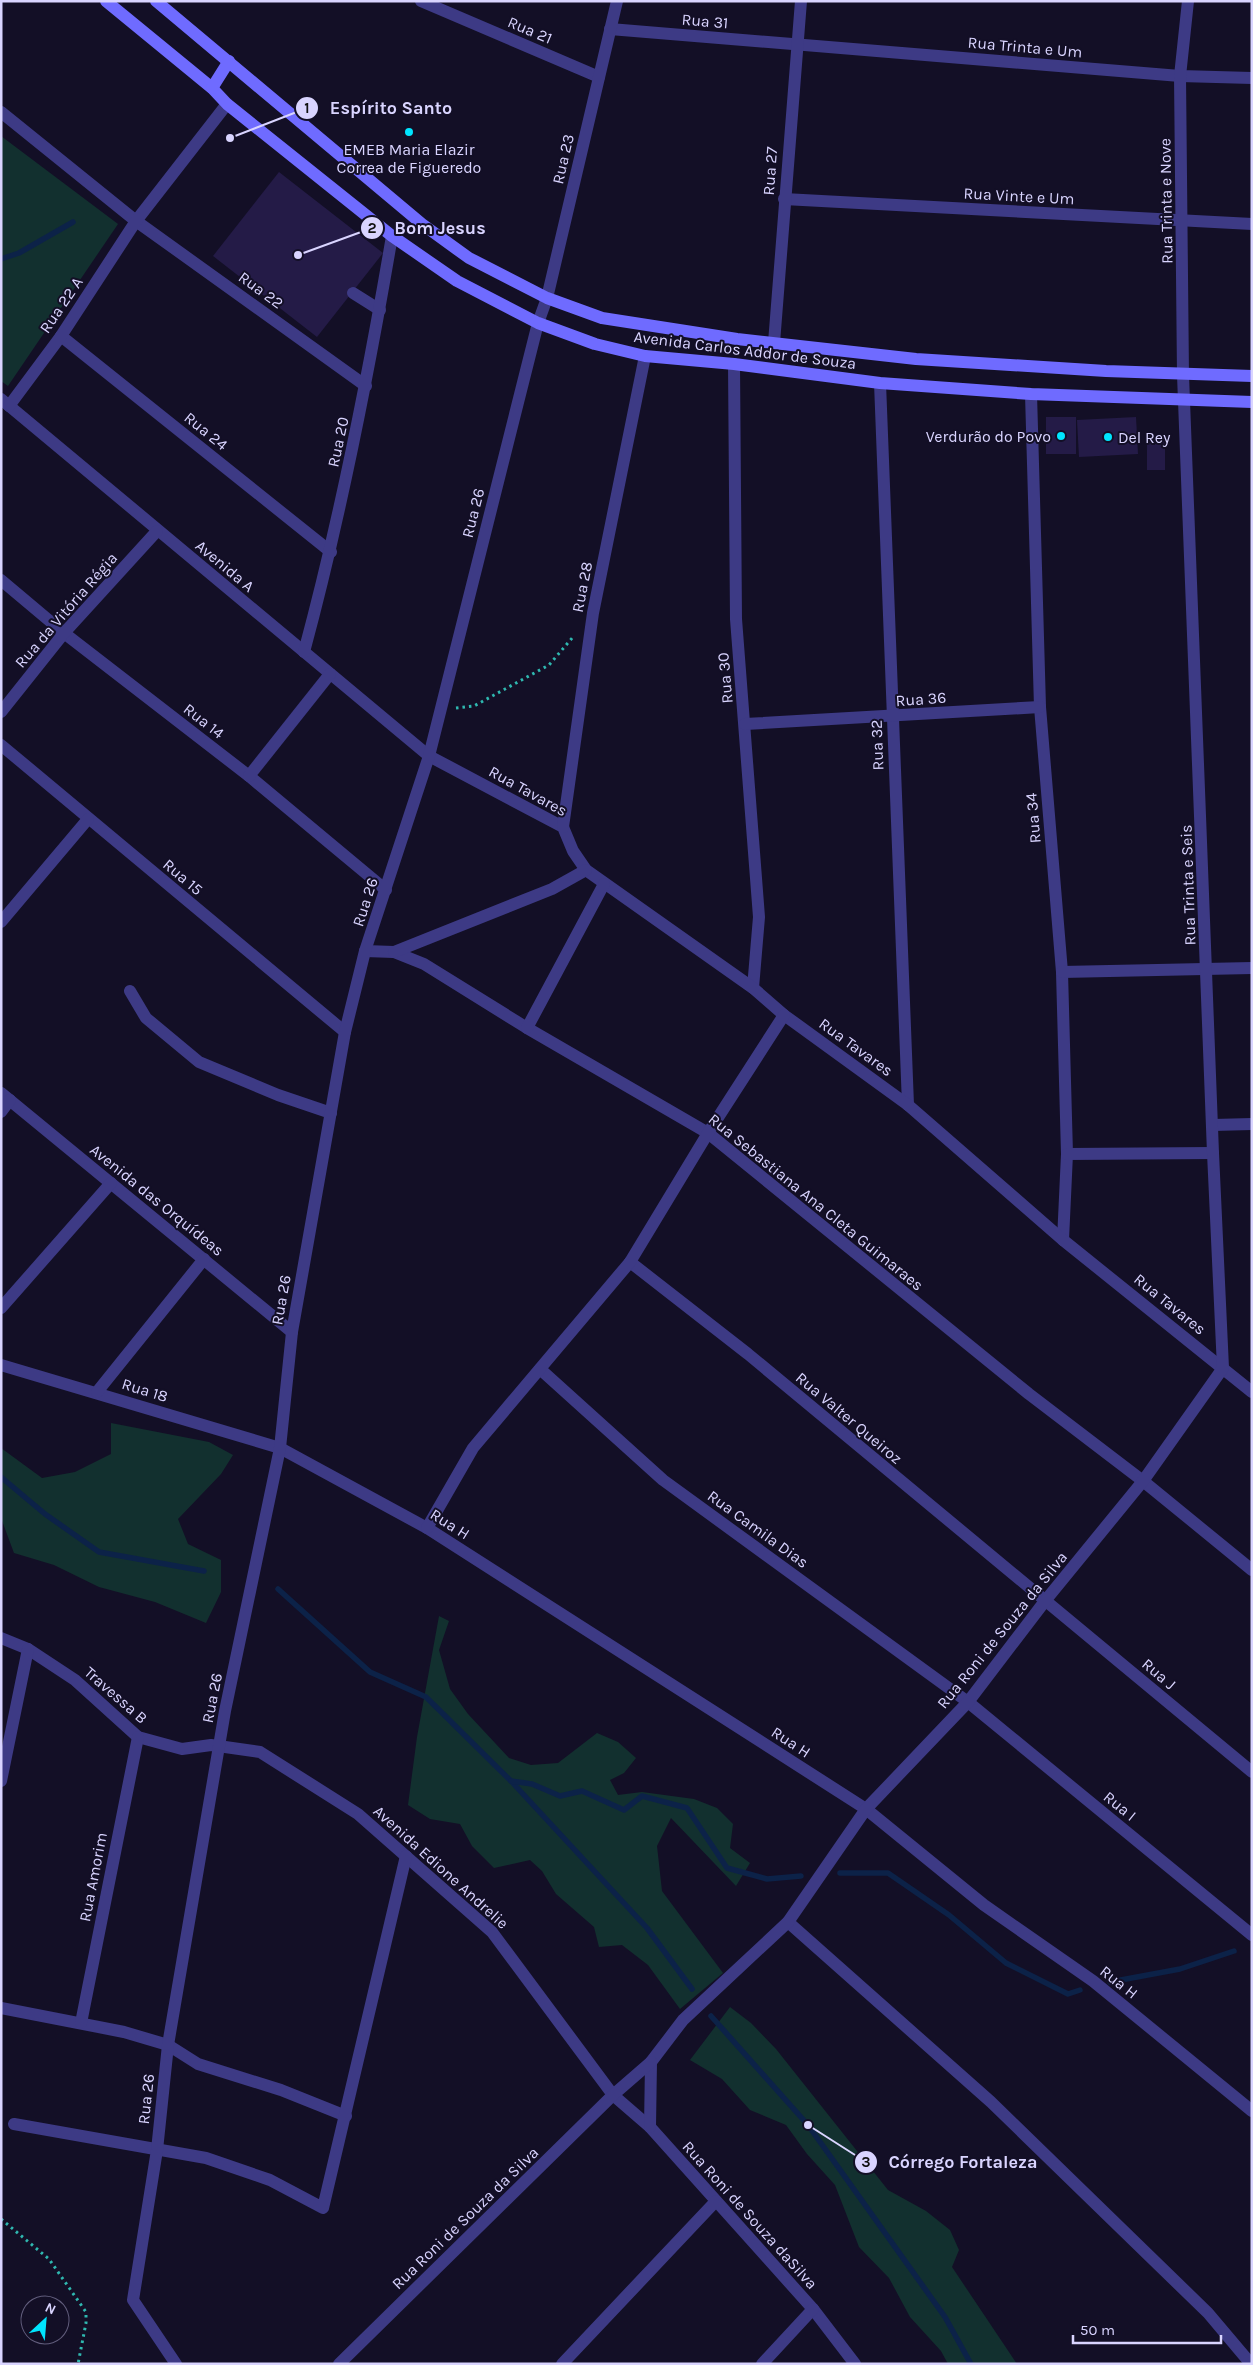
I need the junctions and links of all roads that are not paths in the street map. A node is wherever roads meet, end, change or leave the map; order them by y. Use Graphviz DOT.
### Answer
graph roads {
  1 [pos="106,1"];
  2 [pos="156,1"];
  3 [pos="617,1"];
  4 [pos="801,1"];
  5 [pos="1188,1"];
  6 [pos="422,2"];
  7 [pos="610,30"];
  8 [pos="796,45"];
  9 [pos="230,61"];
  10 [pos="1180,76"];
  11 [pos="599,77"];
  12 [pos="1252,78"];
  13 [pos="212,88"];
  14 [pos="227,104"];
  15 [pos="1,112"];
  16 [pos="784,199"];
  17 [pos="136,221"];
  18 [pos="1182,221"];
  19 [pos="1252,224"];
  20 [pos="392,236"];
  21 [pos="353,293"];
  22 [pos="547,298"];
  23 [pos="380,310"];
  24 [pos="538,323"];
  25 [pos="61,336"];
  26 [pos="774,343"];
  27 [pos="645,356"];
  28 [pos="734,364"];
  29 [pos="1183,375"];
  30 [pos="1252,376"];
  31 [pos="880,383"];
  32 [pos="366,386"];
  33 [pos="1031,394"];
  34 [pos="1184,400"];
  35 [pos="5,402"];
  36 [pos="1252,402"];
  37 [pos="157,531"];
  38 [pos="331,552"];
  39 [pos="1,580"];
  40 [pos="64,633"];
  41 [pos="304,652"];
  42 [pos="330,674"];
  43 [pos="1040,707"];
  44 [pos="1,712"];
  45 [pos="892,717"];
  46 [pos="744,724"];
  47 [pos="1,745"];
  48 [pos="429,756"];
  49 [pos="249,776"];
  50 [pos="88,819"];
  51 [pos="563,827"];
  52 [pos="586,870"];
  53 [pos="604,884"];
  54 [pos="386,890"];
  55 [pos="1,922"];
  56 [pos="365,951"];
  57 [pos="394,952"];
  58 [pos="1207,968"];
  59 [pos="1252,968"];
  60 [pos="1062,972"];
  61 [pos="753,988"];
  62 [pos="130,990"];
  63 [pos="784,1014"];
  64 [pos="527,1028"];
  65 [pos="345,1032"];
  66 [pos="6,1097"];
  67 [pos="908,1105"];
  68 [pos="1,1112"];
  69 [pos="331,1113"];
  70 [pos="1252,1124"];
  71 [pos="1213,1125"];
  72 [pos="708,1133"];
  73 [pos="1213,1153"];
  74 [pos="1066,1154"];
  75 [pos="111,1183"];
  76 [pos="1064,1240"];
  77 [pos="204,1259"];
  78 [pos="630,1262"];
  79 [pos="1,1308"];
  80 [pos="292,1332"];
  81 [pos="1,1365"];
  82 [pos="1223,1368"];
  83 [pos="540,1369"];
  84 [pos="97,1392"];
  85 [pos="1252,1392"];
  86 [pos="280,1448"];
  87 [pos="1143,1481"];
  88 [pos="427,1528"];
  89 [pos="1252,1570"];
  90 [pos="1045,1601"];
  91 [pos="1,1638"];
  92 [pos="28,1649"];
  93 [pos="968,1702"];
  94 [pos="138,1738"];
  95 [pos="219,1745"];
  96 [pos="1252,1772"];
  97 [pos="1,1781"];
  98 [pos="866,1809"];
  99 [pos="406,1856"];
  100 [pos="788,1922"];
  101 [pos="1252,1935"];
  102 [pos="1,2008"];
  103 [pos="81,2023"];
  104 [pos="168,2045"];
  105 [pos="651,2062"];
  106 [pos="613,2095"];
  107 [pos="1252,2111"];
  108 [pos="346,2116"];
  109 [pos="14,2124"];
  110 [pos="650,2127"];
  111 [pos="157,2150"];
  112 [pos="716,2201"];
  113 [pos="813,2309"];
  114 [pos="176,2364"];
  115 [pos="339,2364"];
  116 [pos="562,2364"];
  117 [pos="762,2364"];
  118 [pos="855,2364"];
  119 [pos="1251,2364"];
  1 -- 13 [label="street, Avenida Carlos Addor de Souza"];
  2 -- 9 [label="street, Avenida Carlos Addor de Souza"];
  3 -- 7 [label="street, Rua 23"];
  4 -- 8 [label="street, Rua 27"];
  5 -- 10 [label="street, Rua Trinta e Nove"];
  6 -- 11 [label="street, Rua 21"];
  7 -- 8 [label="street, Rua 31"];
  7 -- 11 [label="street, Rua 23"];
  8 -- 10 [label="street, Rua Trinta e Um"];
  8 -- 16 [label="street, Rua 27"];
  9 -- 13 [label="street"];
  9 -- 22 [label="street, Avenida Carlos Addor de Souza"];
  10 -- 12 [label="street, Rua Trinta e Um"];
  10 -- 18 [label="street, Rua Trinta e Nove"];
  11 -- 22 [label="street, Rua 23"];
  13 -- 14 [label="street, Avenida Carlos Addor de Souza"];
  14 -- 17 [label="street"];
  14 -- 20 [label="street, Avenida Carlos Addor de Souza"];
  15 -- 17 [label="street, Rua 22"];
  16 -- 18 [label="street, Rua Vinte e Um"];
  16 -- 26 [label="street, Rua 27"];
  17 -- 25 [label="street, Rua 22 A"];
  17 -- 32 [label="street, Rua 22"];
  18 -- 19 [label="street, Rua Vinte e Um"];
  18 -- 29 [label="street, Rua Trinta e Nove"];
  20 -- 23 [label="street, Rua 20"];
  20 -- 24 [label="street, Avenida Carlos Addor de Souza"];
  21 -- 23 [label="street"];
  22 -- 24 [label="street, Rua 23"];
  22 -- 26 [label="street, Avenida Carlos Addor de Souza"];
  23 -- 32 [label="street, Rua 20"];
  24 -- 27 [label="street, Avenida Carlos Addor de Souza"];
  24 -- 48 [label="street, Rua 26"];
  25 -- 35 [label="street, Rua 22 A"];
  25 -- 38 [label="street, Rua 24"];
  26 -- 29 [label="street, Avenida Carlos Addor de Souza"];
  27 -- 28 [label="street, Avenida Carlos Addor de Souza"];
  27 -- 51 [label="street, Rua 28"];
  28 -- 31 [label="street, Avenida Carlos Addor de Souza"];
  28 -- 46 [label="street, Rua 30"];
  29 -- 30 [label="street, Avenida Carlos Addor de Souza"];
  29 -- 34 [label="street, Rua Trinta e Nove"];
  31 -- 33 [label="street, Avenida Carlos Addor de Souza"];
  31 -- 45 [label="street, Rua 32"];
  32 -- 38 [label="street, Rua 20"];
  33 -- 34 [label="street, Avenida Carlos Addor de Souza"];
  33 -- 43 [label="street, Rua 34"];
  34 -- 36 [label="street, Avenida Carlos Addor de Souza"];
  34 -- 58 [label="street, Rua Trinta e Seis"];
  35 -- 37 [label="street, Avenida A"];
  37 -- 40 [label="street, Rua da Vitória Régia"];
  37 -- 41 [label="street, Avenida A"];
  38 -- 41 [label="street, Rua 20"];
  39 -- 40 [label="street, Rua 14"];
  40 -- 44 [label="street, Rua da Vitória Régia"];
  40 -- 49 [label="street, Rua 14"];
  41 -- 42 [label="street, Avenida A"];
  42 -- 48 [label="street, Avenida A"];
  42 -- 49 [label="street"];
  43 -- 45 [label="street, Rua 36"];
  43 -- 60 [label="street, Rua 34"];
  45 -- 46 [label="street, Rua 36"];
  45 -- 67 [label="street, Rua 32"];
  46 -- 61 [label="street, Rua 30"];
  47 -- 50 [label="street, Rua 15"];
  48 -- 51 [label="street, Rua Tavares"];
  48 -- 54 [label="street, Rua 26"];
  49 -- 54 [label="street, Rua 14"];
  50 -- 55 [label="street"];
  50 -- 65 [label="street, Rua 15"];
  51 -- 52 [label="street, Rua Tavares"];
  52 -- 53 [label="street, Rua Tavares"];
  52 -- 57 [label="street"];
  53 -- 61 [label="street, Rua Tavares"];
  53 -- 64 [label="street"];
  54 -- 56 [label="street, Rua 26"];
  56 -- 57 [label="street, Rua Sebastiana Ana Cleta Guimaraes"];
  56 -- 65 [label="street, Rua 26"];
  57 -- 64 [label="street, Rua Sebastiana Ana Cleta Guimaraes"];
  58 -- 59 [label="street"];
  58 -- 60 [label="street"];
  58 -- 71 [label="street, Rua Trinta e Seis"];
  60 -- 74 [label="street, Rua 34"];
  61 -- 63 [label="street, Rua Tavares"];
  62 -- 69 [label="street"];
  63 -- 67 [label="street, Rua Tavares"];
  63 -- 72 [label="street"];
  64 -- 72 [label="street, Rua Sebastiana Ana Cleta Guimaraes"];
  65 -- 69 [label="street, Rua 26"];
  66 -- 68 [label="street"];
  66 -- 75 [label="street, Avenida das Orquídeas"];
  67 -- 76 [label="street, Rua Tavares"];
  69 -- 80 [label="street, Rua 26"];
  70 -- 71 [label="street"];
  71 -- 73 [label="street, Rua Trinta e Seis"];
  72 -- 78 [label="street"];
  72 -- 87 [label="street, Rua Sebastiana Ana Cleta Guimaraes"];
  73 -- 74 [label="street"];
  73 -- 82 [label="street, Rua Trinta e Seis"];
  74 -- 76 [label="street, Rua 34"];
  75 -- 77 [label="street, Avenida das Orquídeas"];
  75 -- 79 [label="street"];
  76 -- 82 [label="street, Rua Tavares"];
  77 -- 80 [label="street, Avenida das Orquídeas"];
  77 -- 84 [label="street"];
  78 -- 83 [label="street"];
  78 -- 90 [label="street, Rua Valter Queiroz"];
  80 -- 86 [label="street, Rua 26"];
  81 -- 84 [label="street, Rua 18"];
  82 -- 85 [label="street, Rua Tavares"];
  82 -- 87 [label="street, Rua Roni de Souza da Silva"];
  83 -- 88 [label="street"];
  83 -- 93 [label="street, Rua Camila Dias"];
  84 -- 86 [label="street, Rua 18"];
  86 -- 88 [label="street, Rua H"];
  86 -- 95 [label="street, Rua 26"];
  87 -- 89 [label="street, Rua Sebastiana Ana Cleta Guimaraes"];
  87 -- 90 [label="street, Rua Roni de Souza da Silva"];
  88 -- 98 [label="street, Rua H"];
  90 -- 93 [label="street, Rua Roni de Souza da Silva"];
  90 -- 96 [label="street, Rua J"];
  91 -- 92 [label="street, Travessa B"];
  92 -- 94 [label="street, Travessa B"];
  92 -- 97 [label="street"];
  93 -- 98 [label="street, Rua Roni de Souza da Silva"];
  93 -- 101 [label="street, Rua I"];
  94 -- 95 [label="street, Travessa B"];
  94 -- 103 [label="street, Rua Amorim"];
  95 -- 99 [label="street, Avenida Edione Andrelie"];
  95 -- 104 [label="street, Rua 26"];
  98 -- 100 [label="street, Rua Roni de Souza da Silva"];
  98 -- 107 [label="street, Rua H"];
  99 -- 106 [label="street, Avenida Edione Andrelie"];
  99 -- 108 [label="street"];
  100 -- 105 [label="street, Rua Roni de Souza da Silva"];
  100 -- 119 [label="street"];
  102 -- 103 [label="street"];
  103 -- 104 [label="street"];
  104 -- 108 [label="street"];
  104 -- 111 [label="street, Rua 26"];
  105 -- 106 [label="street, Rua Roni de Souza da Silva"];
  105 -- 110 [label="street"];
  106 -- 110 [label="street, Rua Roni de Souza daSilva"];
  106 -- 115 [label="street, Rua Roni de Souza da Silva"];
  108 -- 111 [label="street"];
  109 -- 111 [label="street"];
  110 -- 112 [label="street, Rua Roni de Souza daSilva"];
  111 -- 114 [label="street, Rua 26"];
  112 -- 113 [label="street, Rua Roni de Souza daSilva"];
  112 -- 116 [label="street"];
  113 -- 117 [label="street"];
  113 -- 118 [label="street, Rua Roni de Souza daSilva"];
}
